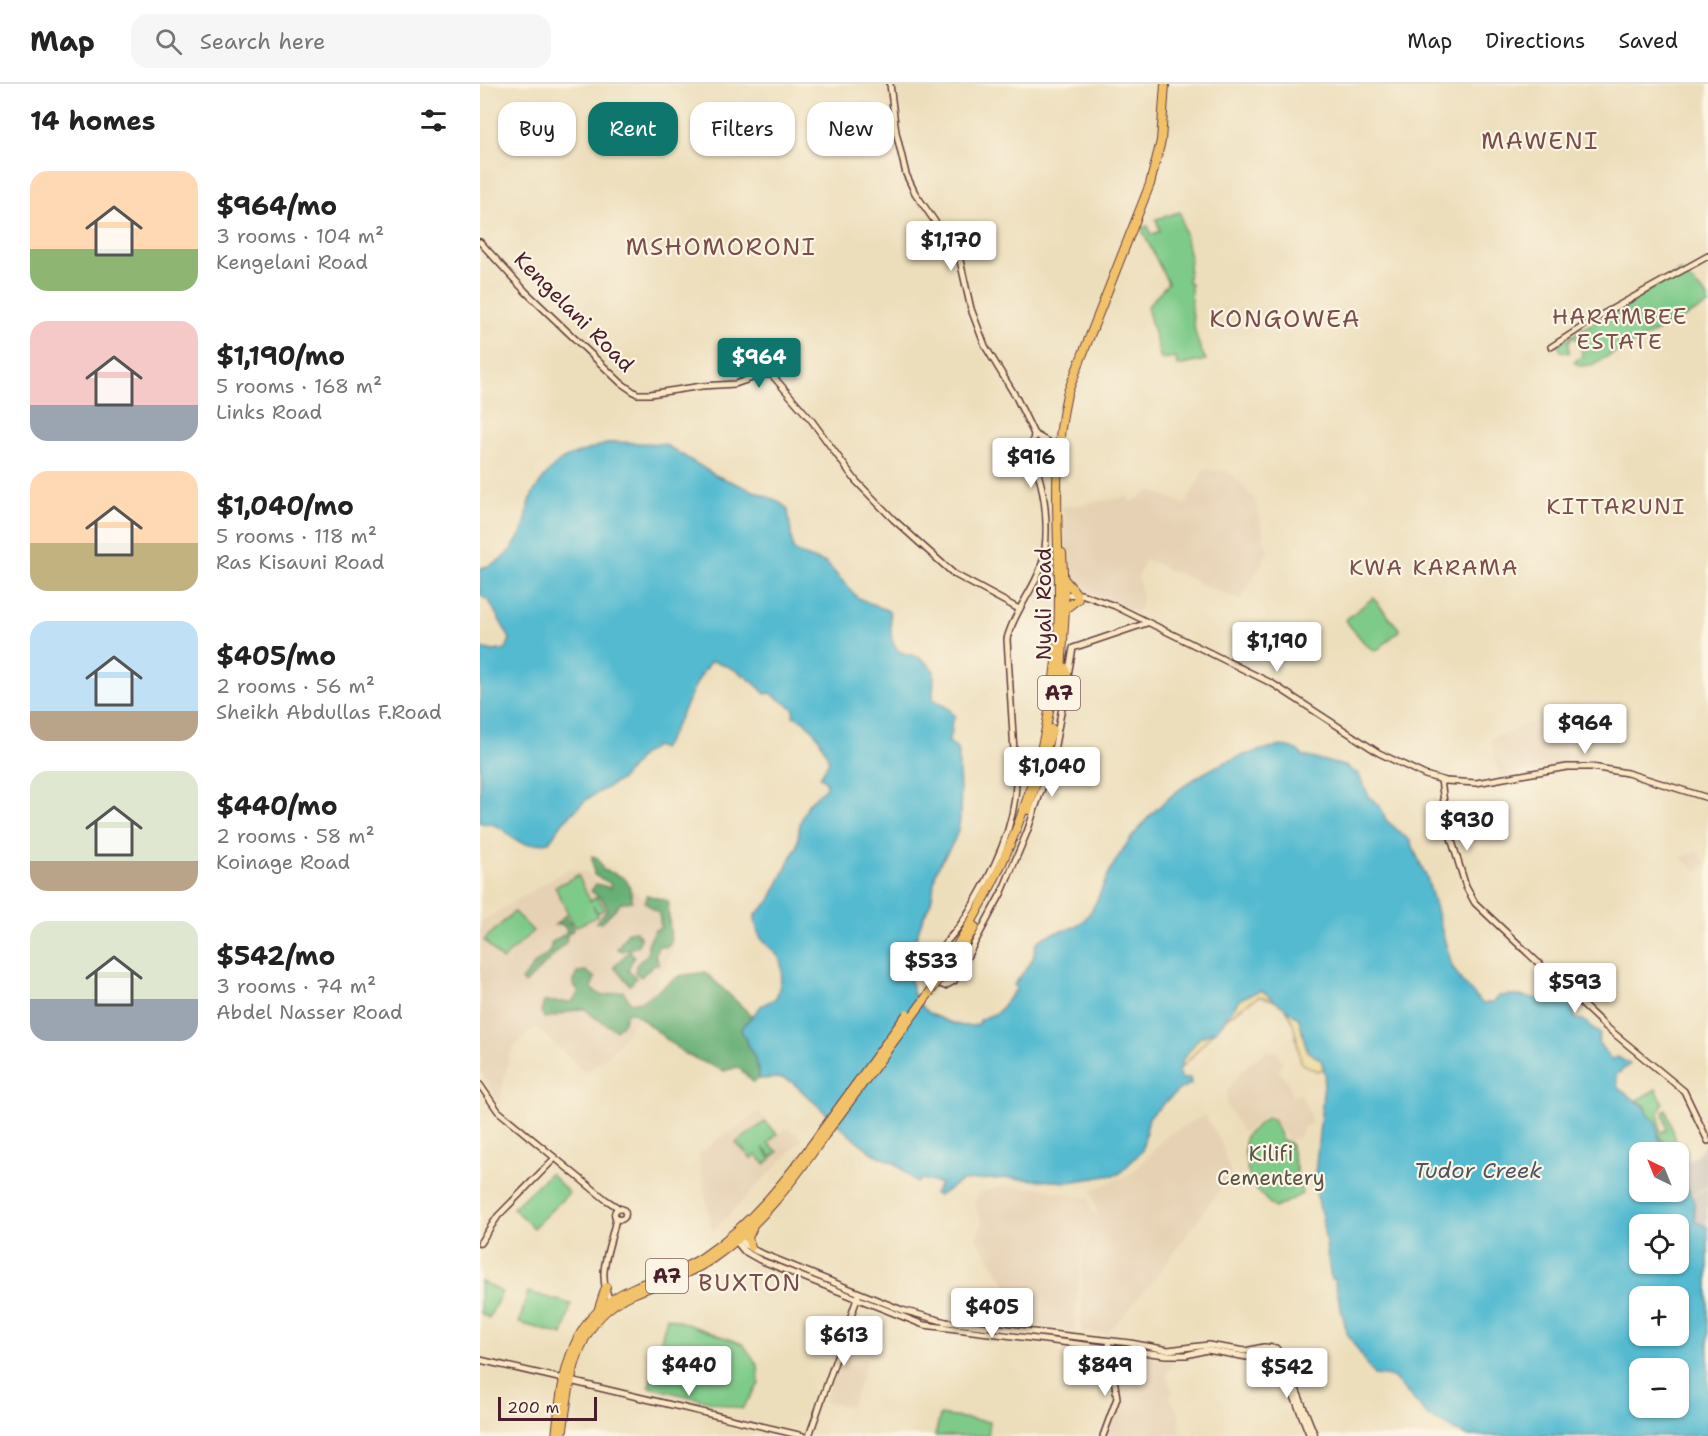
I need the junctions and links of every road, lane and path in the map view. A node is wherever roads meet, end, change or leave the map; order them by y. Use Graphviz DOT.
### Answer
graph roads {
  1 [pos="890,84"];
  2 [pos="1165,84"];
  3 [pos="480,242"];
  4 [pos="1708,256"];
  5 [pos="1551,347"];
  6 [pos="1034,434"];
  7 [pos="1059,444"];
  8 [pos="1064,579"];
  9 [pos="1077,596"];
  10 [pos="1062,597"];
  11 [pos="1019,609"];
  12 [pos="1065,609"];
  13 [pos="1144,622"];
  14 [pos="1063,663"];
  15 [pos="1069,680"];
  16 [pos="1050,756"];
  17 [pos="1441,780"];
  18 [pos="1453,782"];
  19 [pos="1016,784"];
  20 [pos="1030,785"];
  21 [pos="1443,793"];
  22 [pos="1708,798"];
  23 [pos="939,976"];
  24 [pos="480,1085"];
  25 [pos="823,1133"];
  26 [pos="1708,1141"];
  27 [pos="555,1158"];
  28 [pos="617,1213"];
  29 [pos="624,1218"];
  30 [pos="754,1225"];
  31 [pos="614,1228"];
  32 [pos="736,1236"];
  33 [pos="480,1243"];
  34 [pos="750,1247"];
  35 [pos="727,1248"];
  36 [pos="741,1249"];
  37 [pos="606,1288"];
  38 [pos="858,1295"];
  39 [pos="613,1301"];
  40 [pos="599,1309"];
  41 [pos="1112,1344"];
  42 [pos="480,1360"];
  43 [pos="566,1380"];
  44 [pos="556,1436"];
  45 [pos="562,1436"];
  46 [pos="803,1436"];
  47 [pos="809,1436"];
  48 [pos="1103,1436"];
  49 [pos="1310,1436"];
  50 [pos="1315,1436"];
  1 -- 6 [label="main road"];
  2 -- 7 [label="highway, Nyali Road / A7"];
  3 -- 11 [label="main road, Kengelani Road"];
  4 -- 5 [label="main road"];
  6 -- 7 [label="main road"];
  6 -- 11 [label="main road"];
  7 -- 8 [label="highway, Nyali Road / A7"];
  7 -- 10 [label="highway, Nyali Road / A7"];
  8 -- 9 [label="highway"];
  8 -- 10 [label="highway, Nyali Road / A7"];
  9 -- 10 [label="main road"];
  9 -- 12 [label="highway"];
  9 -- 13 [label="main road"];
  10 -- 12 [label="highway, Nyali Road / A7"];
  10 -- 20 [label="highway, Nyali Road / A7"];
  11 -- 19 [label="main road"];
  12 -- 14 [label="highway, Nyali Road / A7"];
  13 -- 15 [label="main road"];
  13 -- 17 [label="main road"];
  14 -- 15 [label="highway"];
  14 -- 16 [label="highway, Nyali Road / A7"];
  15 -- 16 [label="main road"];
  16 -- 19 [label="main road"];
  16 -- 23 [label="highway, Nyali Road / A7"];
  17 -- 18 [label="main road"];
  17 -- 21 [label="main road"];
  18 -- 21 [label="main road"];
  18 -- 22 [label="main road"];
  19 -- 20 [label="main road"];
  20 -- 23 [label="highway, Nyali Road / A7"];
  21 -- 26 [label="main road"];
  23 -- 25 [label="highway, A7, bridge"];
  24 -- 27 [label="main road"];
  25 -- 30 [label="highway, A7"];
  25 -- 32 [label="highway, A7"];
  27 -- 28 [label="main road"];
  27 -- 33 [label="main road"];
  28 -- 29 [label="main road"];
  28 -- 29 [label="main road"];
  28 -- 31 [label="main road"];
  29 -- 31 [label="main road"];
  30 -- 32 [label="highway, A7"];
  30 -- 34 [label="highway"];
  31 -- 37 [label="main road"];
  32 -- 34 [label="main road"];
  32 -- 35 [label="highway, A7"];
  32 -- 36 [label="main road"];
  32 -- 39 [label="highway, A7"];
  34 -- 38 [label="main road"];
  35 -- 36 [label="highway"];
  35 -- 39 [label="highway, A7"];
  36 -- 38 [label="main road"];
  37 -- 39 [label="main road"];
  37 -- 40 [label="highway"];
  38 -- 41 [label="main road"];
  38 -- 47 [label="main road"];
  39 -- 40 [label="highway, A7"];
  39 -- 43 [label="highway, A7"];
  40 -- 43 [label="highway, A7"];
  41 -- 48 [label="main road"];
  41 -- 49 [label="main road"];
  41 -- 50 [label="main road"];
  42 -- 43 [label="main road"];
  43 -- 44 [label="highway, A7"];
  43 -- 45 [label="highway, A7"];
  43 -- 46 [label="main road"];
}
